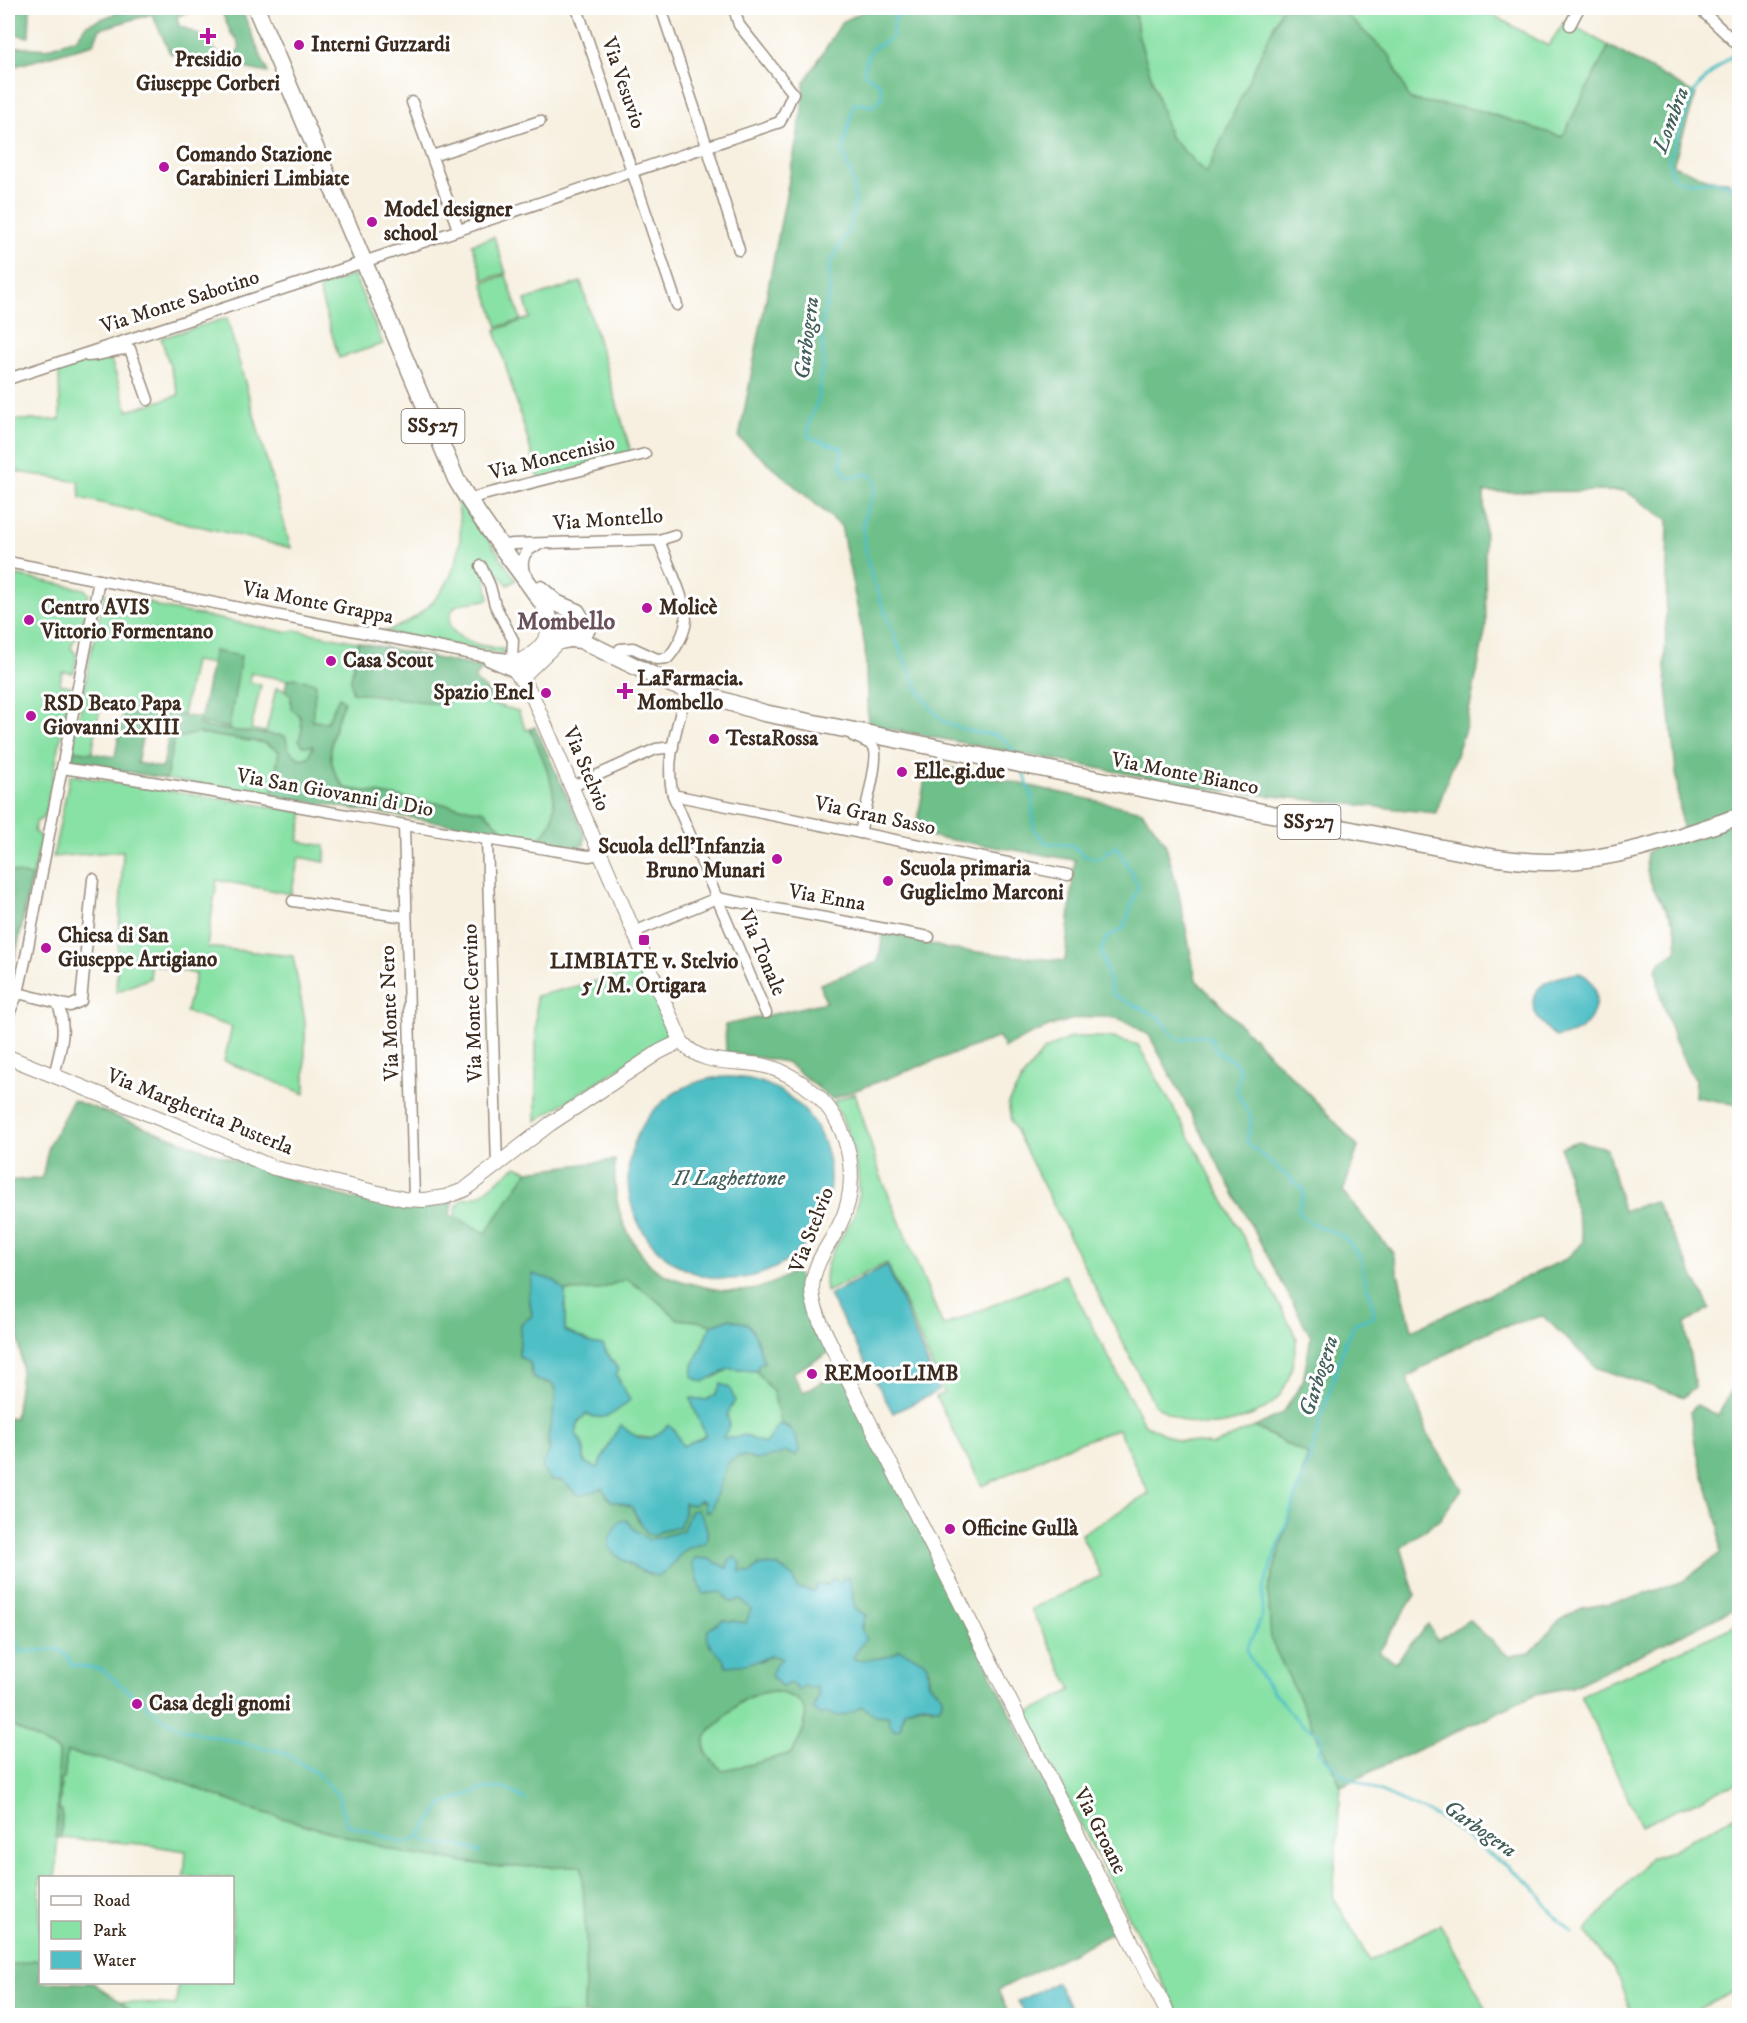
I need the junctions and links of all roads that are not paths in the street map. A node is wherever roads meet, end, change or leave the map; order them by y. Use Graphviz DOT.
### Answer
graph roads {
  1 [pos="256,8"];
  2 [pos="577,8"];
  3 [pos="661,8"];
  4 [pos="734,8"];
  5 [pos="1579,8"];
  6 [pos="1699,8"];
  7 [pos="1570,25"];
  8 [pos="1736,43"];
  9 [pos="412,102"];
  10 [pos="540,121"];
  11 [pos="707,146"];
  12 [pos="432,156"];
  13 [pos="632,171"];
  14 [pos="458,229"];
  15 [pos="739,250"];
  16 [pos="365,261"];
  17 [pos="677,304"];
  18 [pos="75,356"];
  19 [pos="8,379"];
  20 [pos="148,400"];
  21 [pos="645,454"];
  22 [pos="469,502"];
  23 [pos="675,535"];
  24 [pos="659,540"];
  25 [pos="543,545"];
  26 [pos="500,546"];
  27 [pos="8,562"];
  28 [pos="481,566"];
  29 [pos="525,577"];
  30 [pos="99,580"];
  31 [pos="568,608"];
  32 [pos="582,621"];
  33 [pos="550,624"];
  34 [pos="569,639"];
  35 [pos="621,649"];
  36 [pos="516,664"];
  37 [pos="537,664"];
  38 [pos="532,695"];
  39 [pos="688,697"];
  40 [pos="841,729"];
  41 [pos="673,747"];
  42 [pos="62,768"];
  43 [pos="571,787"];
  44 [pos="673,795"];
  45 [pos="1740,816"];
  46 [pos="404,825"];
  47 [pos="860,833"];
  48 [pos="487,840"];
  49 [pos="600,854"];
  50 [pos="1068,875"];
  51 [pos="93,879"];
  52 [pos="717,897"];
  53 [pos="292,901"];
  54 [pos="406,917"];
  55 [pos="634,932"];
  56 [pos="929,936"];
  57 [pos="18,993"];
  58 [pos="58,1004"];
  59 [pos="766,1012"];
  60 [pos="8,1017"];
  61 [pos="681,1041"];
  62 [pos="8,1057"];
  63 [pos="54,1076"];
  64 [pos="497,1166"];
  65 [pos="414,1199"];
  66 [pos="994,1666"];
  67 [pos="1169,2016"];
  1 -- 16 [label="main road, SS527"];
  2 -- 13 [label="street, Via Vesuvio"];
  3 -- 11 [label="street"];
  4 -- 11 [label="street, Via Monte Sabotino"];
  5 -- 7 [label="street"];
  6 -- 8 [label="street"];
  9 -- 12 [label="street"];
  10 -- 12 [label="street"];
  11 -- 13 [label="street, Via Monte Sabotino"];
  11 -- 15 [label="street"];
  12 -- 14 [label="street"];
  13 -- 14 [label="street, Via Monte Sabotino"];
  13 -- 17 [label="street, Via Vesuvio"];
  14 -- 16 [label="street, Via Monte Sabotino"];
  16 -- 18 [label="street, Via Monte Sabotino"];
  16 -- 22 [label="main road, SS527"];
  18 -- 19 [label="street, Via Monte Sabotino"];
  18 -- 20 [label="street"];
  21 -- 22 [label="street, Via Moncenisio"];
  22 -- 26 [label="main road, SS527"];
  23 -- 24 [label="street, Via Montello"];
  24 -- 25 [label="street, Via Montello"];
  24 -- 35 [label="street"];
  25 -- 26 [label="street, Via Montello"];
  25 -- 29 [label="street, Via Montello"];
  26 -- 29 [label="main road, SS527"];
  27 -- 30 [label="street, Via Monte Grappa"];
  28 -- 36 [label="street"];
  29 -- 31 [label="main road"];
  29 -- 33 [label="main road"];
  30 -- 36 [label="street, Via Monte Grappa"];
  30 -- 42 [label="street"];
  31 -- 32 [label="main road"];
  31 -- 33 [label="main road"];
  32 -- 34 [label="main road"];
  32 -- 35 [label="main road, Via Monte Bianco"];
  33 -- 34 [label="main road"];
  33 -- 36 [label="street"];
  34 -- 37 [label="street"];
  34 -- 39 [label="main road, Via Monte Bianco"];
  35 -- 39 [label="main road, Via Monte Bianco"];
  36 -- 37 [label="street"];
  36 -- 38 [label="street, Via Stelvio"];
  37 -- 38 [label="street, Via Stelvio"];
  38 -- 43 [label="street, Via Stelvio"];
  39 -- 40 [label="main road, Via Monte Bianco"];
  39 -- 41 [label="street, Via Tonale"];
  40 -- 45 [label="main road, Via Monte Bianco / SS527"];
  40 -- 47 [label="street"];
  41 -- 43 [label="street"];
  41 -- 44 [label="street, Via Tonale"];
  42 -- 46 [label="street, Via San Giovanni di Dio"];
  42 -- 57 [label="street"];
  43 -- 49 [label="street, Via Stelvio"];
  44 -- 47 [label="street, Via Gran Sasso"];
  44 -- 52 [label="street, Via Tonale"];
  46 -- 48 [label="street, Via San Giovanni di Dio"];
  46 -- 54 [label="street, Via Monte Nero"];
  47 -- 50 [label="street, Via Gran Sasso"];
  48 -- 49 [label="street, Via San Giovanni di Dio"];
  48 -- 64 [label="street, Via Monte Cervino"];
  49 -- 55 [label="street, Via Stelvio"];
  51 -- 58 [label="street"];
  52 -- 55 [label="street"];
  52 -- 56 [label="street, Via Enna"];
  52 -- 59 [label="street, Via Tonale"];
  53 -- 54 [label="street"];
  54 -- 65 [label="street, Via Monte Nero"];
  55 -- 61 [label="street, Via Stelvio"];
  57 -- 58 [label="street"];
  57 -- 60 [label="street"];
  58 -- 63 [label="street"];
  61 -- 64 [label="street, Via Margherita Pusterla"];
  61 -- 66 [label="street, Via Stelvio"];
  62 -- 63 [label="street, Via Margherita Pusterla"];
  63 -- 65 [label="street, Via Margherita Pusterla"];
  64 -- 65 [label="street, Via Margherita Pusterla"];
  66 -- 67 [label="street, Via Groane"];
}
